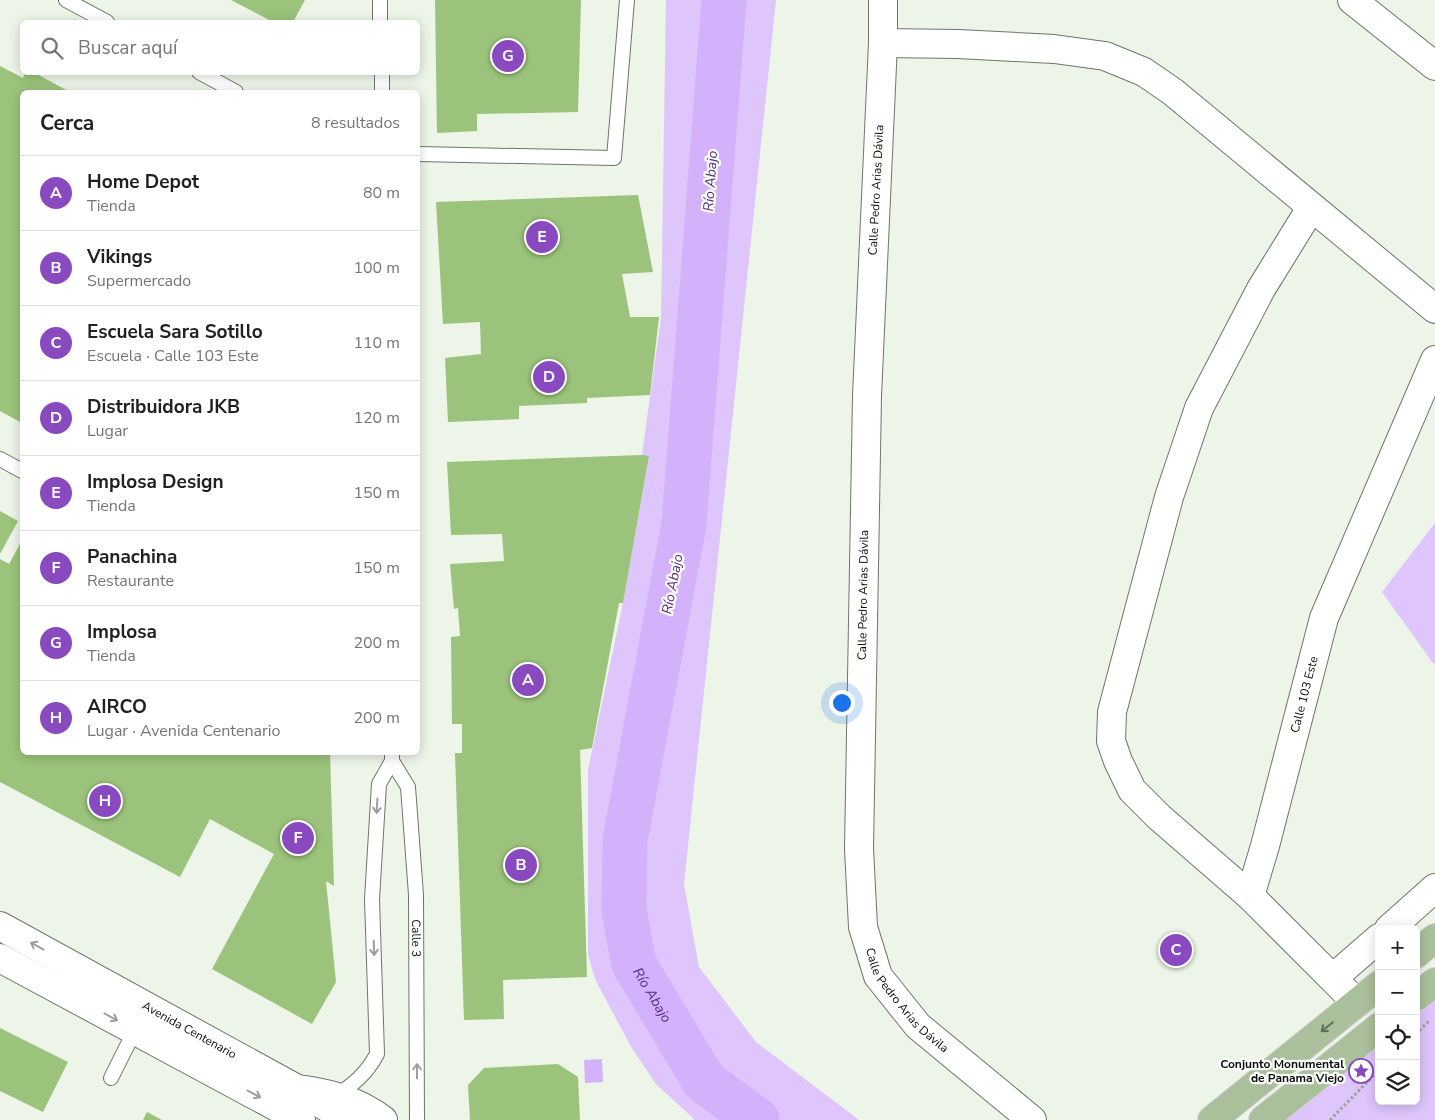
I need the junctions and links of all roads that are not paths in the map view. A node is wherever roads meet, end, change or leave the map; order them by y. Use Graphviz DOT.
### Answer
graph roads {
  1 [pos="66,0"];
  2 [pos="380,0"];
  3 [pos="627,0"];
  4 [pos="883,0"];
  5 [pos="1352,0"];
  6 [pos="103,20"];
  7 [pos="380,20"];
  8 [pos="882,43"];
  9 [pos="1435,66"];
  10 [pos="205,75"];
  11 [pos="382,75"];
  12 [pos="232,90"];
  13 [pos="382,90"];
  14 [pos="420,154"];
  15 [pos="1311,208"];
  16 [pos="1435,309"];
  17 [pos="1435,360"];
  18 [pos="0,459"];
  19 [pos="20,470"];
  20 [pos="392,757"];
  21 [pos="1435,888"];
  22 [pos="1250,896"];
  23 [pos="1393,925"];
  24 [pos="0,926"];
  25 [pos="1435,938"];
  26 [pos="1375,941"];
  27 [pos="1420,951"];
  28 [pos="0,958"];
  29 [pos="1333,978"];
  30 [pos="1435,982"];
  31 [pos="1375,988"];
  32 [pos="1420,994"];
  33 [pos="1358,1003"];
  34 [pos="134,1030"];
  35 [pos="1375,1030"];
  36 [pos="111,1078"];
  37 [pos="297,1089"];
  38 [pos="336,1096"];
  39 [pos="301,1120"];
  40 [pos="348,1120"];
  41 [pos="383,1120"];
  42 [pos="418,1120"];
  43 [pos="1032,1120"];
  44 [pos="1212,1120"];
  45 [pos="1263,1120"];
  1 -- 6 [label="lane"];
  2 -- 7 [label="lane"];
  3 -- 14 [label="lane"];
  4 -- 8 [label="street, Calle Pedro Arias Dávila"];
  5 -- 9 [label="street"];
  8 -- 15 [label="street"];
  8 -- 43 [label="street, Calle Pedro Arias Dávila"];
  10 -- 12 [label="lane"];
  11 -- 13 [label="lane"];
  15 -- 16 [label="street"];
  15 -- 22 [label="street"];
  17 -- 22 [label="street, Calle 103 Este"];
  18 -- 19 [label="lane"];
  20 -- 38 [label="lane, Calle 3, one-way"];
  42 -- 20 [label="lane, Calle 3, one-way"];
  21 -- 23 [label="street"];
  22 -- 29 [label="street"];
  37 -- 24 [label="street, Avenida Centenario, one-way"];
  25 -- 27 [label="main road"];
  26 -- 29 [label="street"];
  28 -- 34 [label="street, Avenida Centenario, one-way"];
  29 -- 33 [label="street"];
  30 -- 32 [label="main road"];
  31 -- 33 [label="main road"];
  33 -- 44 [label="main road, one-way"];
  34 -- 36 [label="lane"];
  34 -- 39 [label="street, Avenida Centenario, one-way"];
  35 -- 45 [label="main road"];
  37 -- 38 [label="street, Avenida Centenario"];
  37 -- 40 [label="street"];
  38 -- 41 [label="street, Avenida Centenario"];
}
